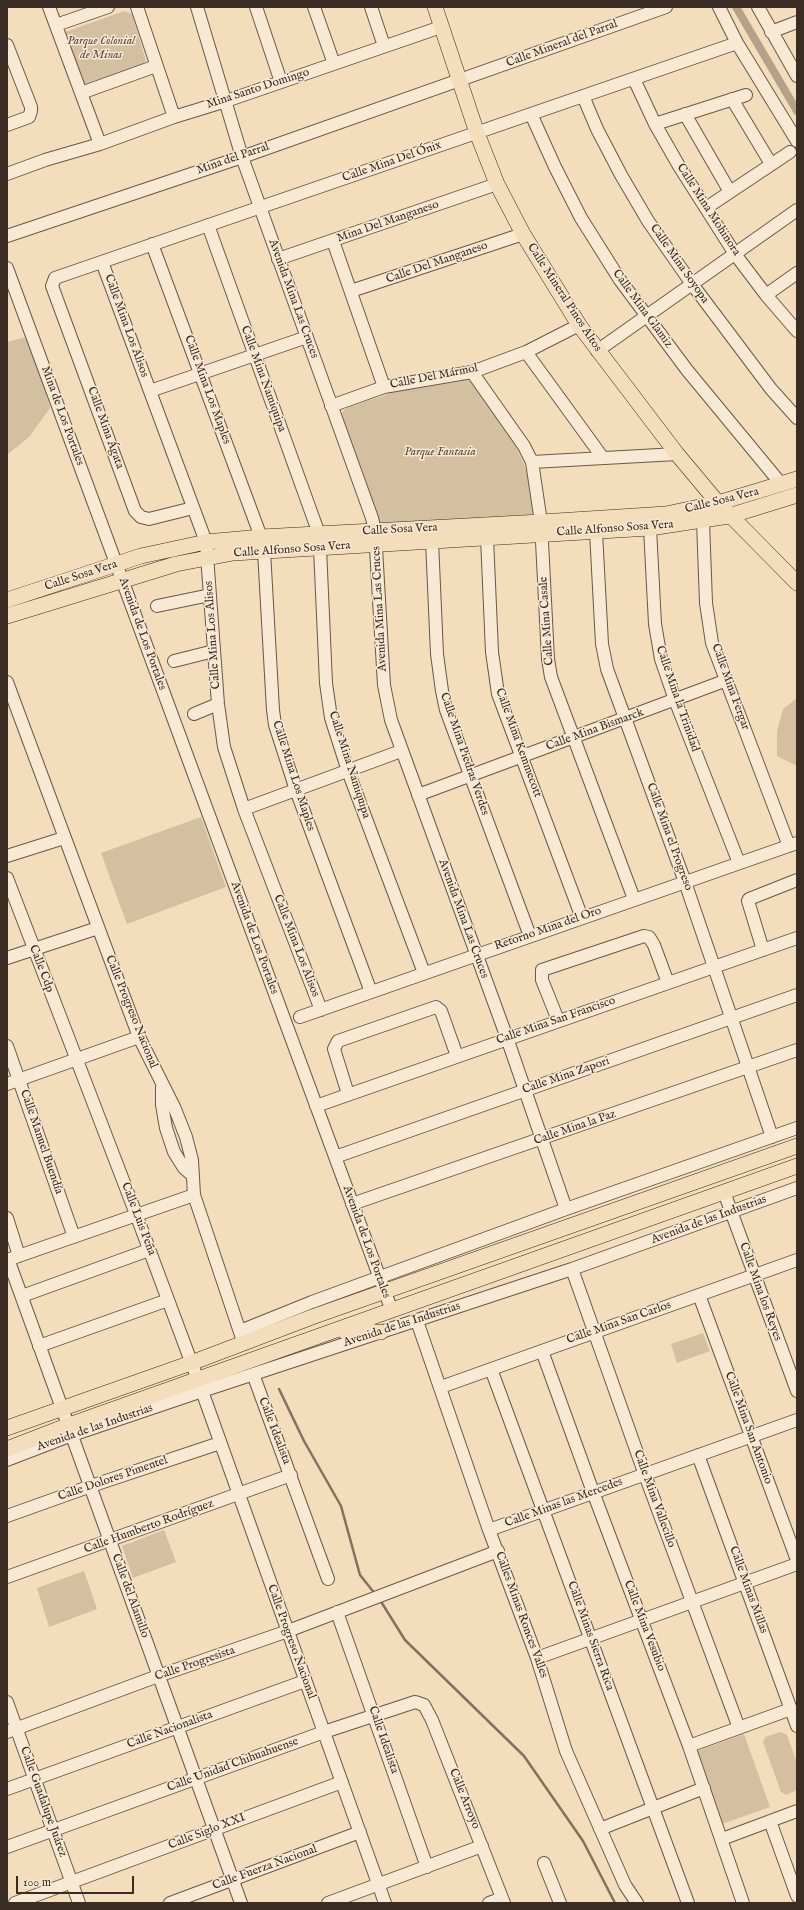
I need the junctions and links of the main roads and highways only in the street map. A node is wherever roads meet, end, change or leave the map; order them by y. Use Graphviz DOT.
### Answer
graph roads {
  1 [pos="434,7"];
  2 [pos="797,479"];
  3 [pos="796,496"];
  4 [pos="718,503"];
  5 [pos="729,516"];
  6 [pos="541,528"];
  7 [pos="375,538"];
  8 [pos="262,544"];
  9 [pos="797,583"];
  10 [pos="7,600"];
  11 [pos="7,616"];
  12 [pos="797,1146"];
  13 [pos="797,1166"];
  14 [pos="334,1332"];
  15 [pos="381,1332"];
  16 [pos="7,1428"];
  17 [pos="7,1449"];
  1 -- 4 [label="main road, Calle Mineral Pinos Altos"];
  2 -- 4 [label="main road, Calle Sosa Vera"];
  3 -- 5 [label="main road, Calle Alfonso Sosa Vera"];
  4 -- 5 [label="main road, Calle Mineral Pinos Altos"];
  4 -- 6 [label="main road, Calle Sosa Vera"];
  5 -- 6 [label="main road, Calle Alfonso Sosa Vera"];
  5 -- 9 [label="main road, Calle Mineral Pinos Altos"];
  6 -- 7 [label="main road, Calle Sosa Vera"];
  6 -- 7 [label="main road, Calle Alfonso Sosa Vera"];
  7 -- 8 [label="main road, Calle Sosa Vera"];
  8 -- 10 [label="main road, Calle Sosa Vera"];
  8 -- 11 [label="main road, Calle Alfonso Sosa Vera"];
  12 -- 16 [label="main road"];
  13 -- 14 [label="main road, Avenida de las Industrias"];
  14 -- 15 [label="main road"];
  14 -- 17 [label="main road, Avenida de las Industrias"];
}
